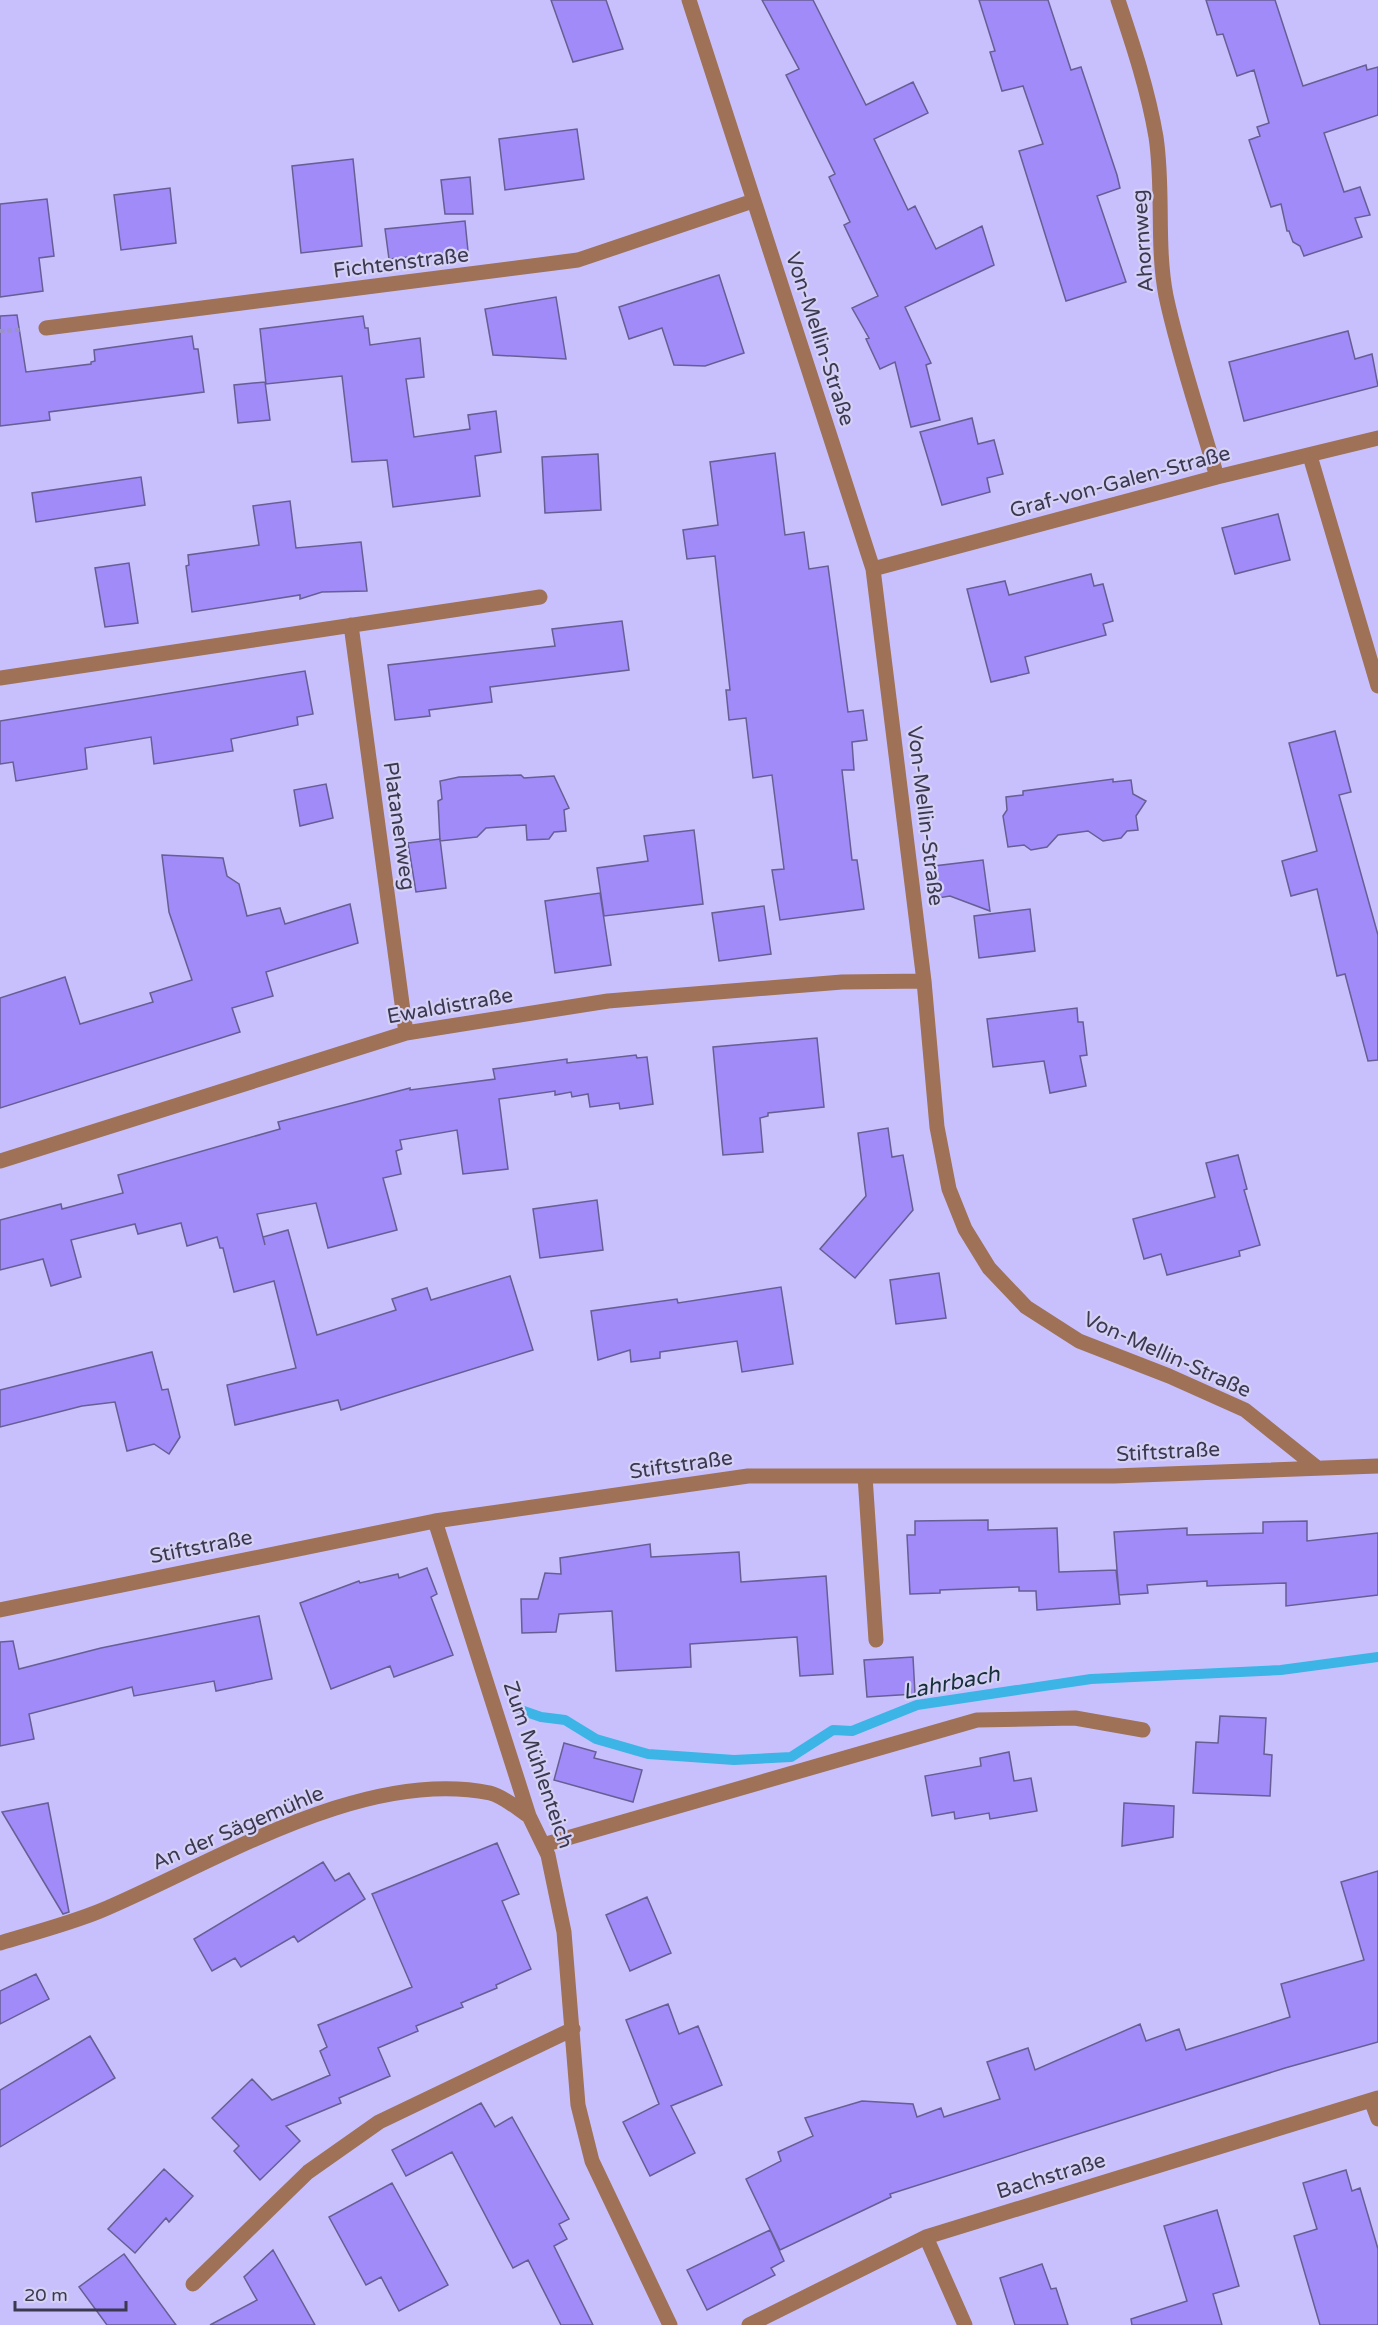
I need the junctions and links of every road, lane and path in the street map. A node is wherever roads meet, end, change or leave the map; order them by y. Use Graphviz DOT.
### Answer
graph roads {
  1 [pos="689,0"];
  2 [pos="1118,0"];
  3 [pos="753,201"];
  4 [pos="46,328"];
  5 [pos="1378,438"];
  6 [pos="1310,456"];
  7 [pos="1217,477"];
  8 [pos="873,569"];
  9 [pos="540,597"];
  10 [pos="351,625"];
  11 [pos="0,678"];
  12 [pos="1378,686"];
  13 [pos="924,981"];
  14 [pos="406,1033"];
  15 [pos="0,1161"];
  16 [pos="1315,1466"];
  17 [pos="1378,1466"];
  18 [pos="865,1476"];
  19 [pos="435,1521"];
  20 [pos="0,1610"];
  21 [pos="876,1640"];
  22 [pos="1143,1730"];
  23 [pos="529,1816"];
  24 [pos="543,1845"];
  25 [pos="0,1944"];
  26 [pos="573,2030"];
  27 [pos="1375,2099"];
  28 [pos="1378,2119"];
  29 [pos="926,2237"];
  30 [pos="193,2284"];
  31 [pos="670,2325"];
  32 [pos="749,2325"];
  33 [pos="965,2325"];
  1 -- 3 [label="street, Von-Mellin-Straße"];
  2 -- 7 [label="street, Ahornweg"];
  3 -- 4 [label="street, Fichtenstraße"];
  3 -- 8 [label="street, Von-Mellin-Straße"];
  5 -- 6 [label="street, Graf-von-Galen-Straße"];
  6 -- 7 [label="street, Graf-von-Galen-Straße"];
  6 -- 12 [label="street"];
  7 -- 8 [label="street, Graf-von-Galen-Straße"];
  8 -- 13 [label="street, Von-Mellin-Straße"];
  9 -- 10 [label="street"];
  10 -- 11 [label="street"];
  10 -- 14 [label="street, Platanenweg"];
  13 -- 14 [label="street, Ewaldistraße"];
  13 -- 16 [label="street, Von-Mellin-Straße"];
  14 -- 15 [label="street, Ewaldistraße"];
  16 -- 17 [label="street, Stiftstraße"];
  16 -- 18 [label="street, Stiftstraße"];
  18 -- 19 [label="street, Stiftstraße"];
  18 -- 21 [label="street"];
  19 -- 20 [label="street, Stiftstraße"];
  19 -- 23 [label="street, Zum Mühlenteich"];
  22 -- 24 [label="street"];
  23 -- 24 [label="street, Zum Mühlenteich"];
  23 -- 25 [label="street, An der Sägemühle"];
  24 -- 26 [label="street, Zum Mühlenteich"];
  26 -- 30 [label="street"];
  26 -- 31 [label="street, Zum Mühlenteich"];
  27 -- 28 [label="street"];
  27 -- 29 [label="street, Bachstraße"];
  29 -- 32 [label="street, Bachstraße"];
  29 -- 33 [label="street"];
}
